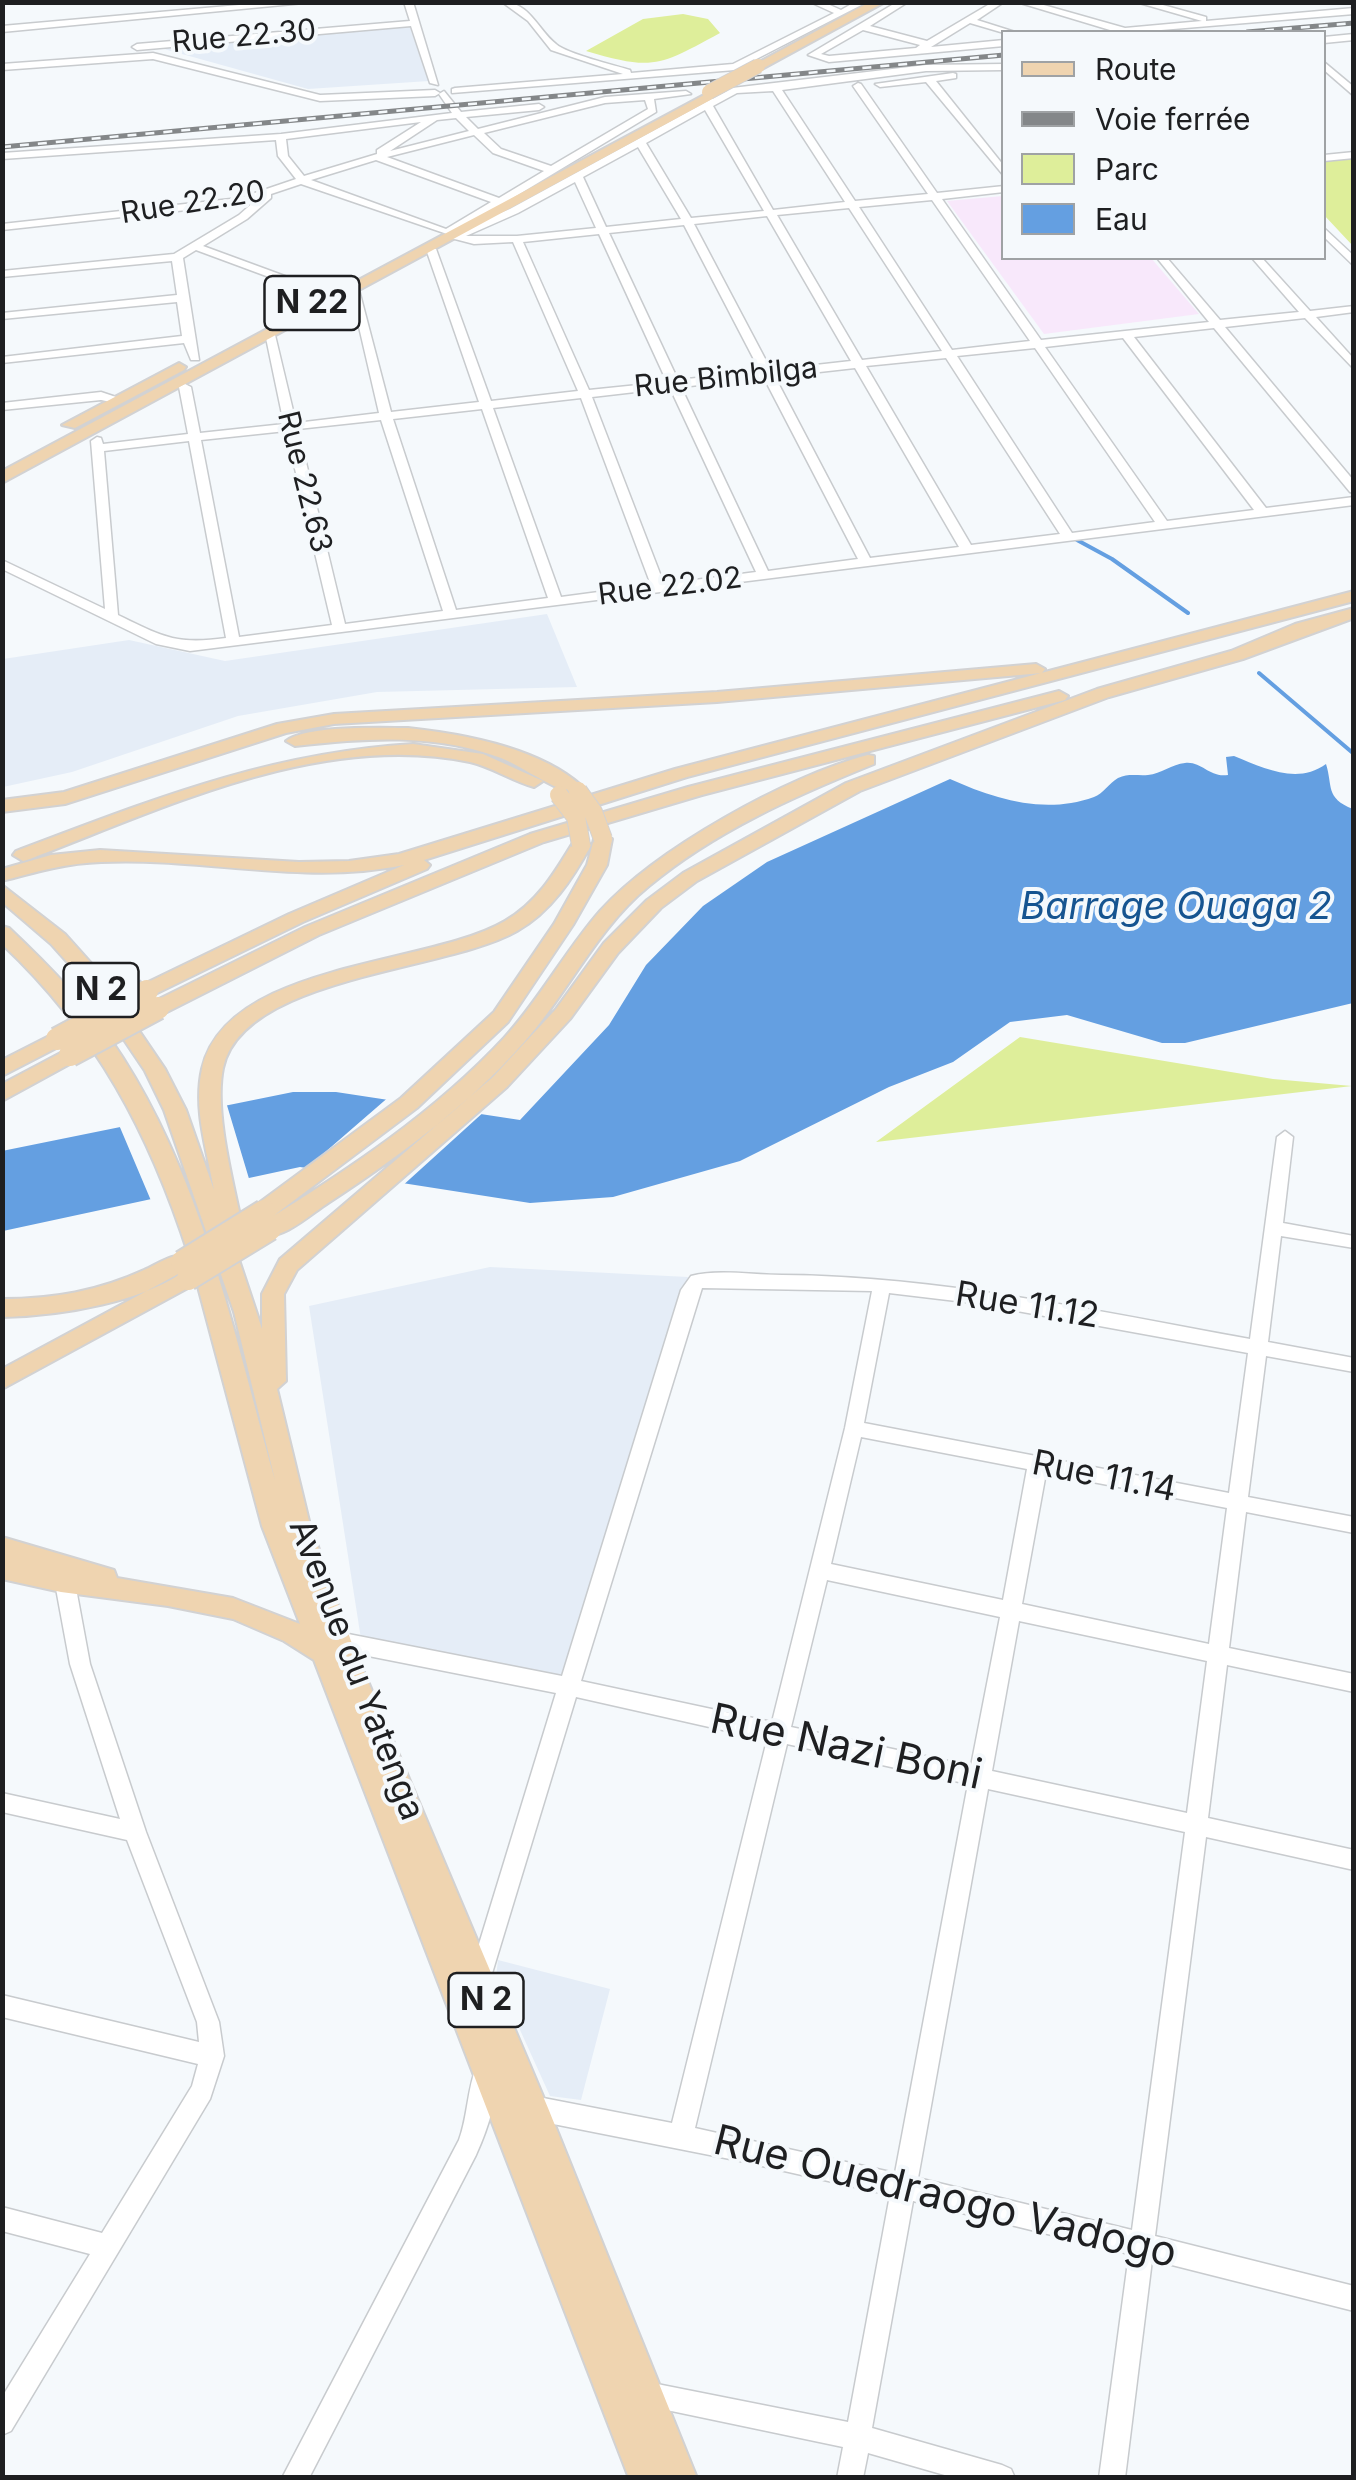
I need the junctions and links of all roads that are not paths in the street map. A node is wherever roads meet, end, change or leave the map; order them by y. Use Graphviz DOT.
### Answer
graph roads {
  1 [pos="310,2"];
  2 [pos="408,2"];
  3 [pos="506,2"];
  4 [pos="814,2"];
  5 [pos="880,2"];
  6 [pos="890,2"];
  7 [pos="904,2"];
  8 [pos="1000,2"];
  9 [pos="1021,2"];
  10 [pos="1140,2"];
  11 [pos="856,4"];
  12 [pos="124,5"];
  13 [pos="1276,6"];
  14 [pos="1354,11"];
  15 [pos="842,13"];
  16 [pos="1306,14"];
  17 [pos="127,18"];
  18 [pos="968,20"];
  19 [pos="1214,21"];
  20 [pos="416,23"];
  21 [pos="860,26"];
  22 [pos="2,29"];
  23 [pos="1003,30"];
  24 [pos="1122,30"];
  25 [pos="1135,30"];
  26 [pos="1354,37"];
  27 [pos="1326,40"];
  28 [pos="1001,43"];
  29 [pos="921,48"];
  30 [pos="132,51"];
  31 [pos="2,64"];
  32 [pos="763,65"];
  33 [pos="1001,67"];
  34 [pos="1001,68"];
  35 [pos="1326,68"];
  36 [pos="641,76"];
  37 [pos="930,80"];
  38 [pos="858,86"];
  39 [pos="445,87"];
  40 [pos="517,87"];
  41 [pos="775,87"];
  42 [pos="686,94"];
  43 [pos="718,94"];
  44 [pos="1354,94"];
  45 [pos="648,95"];
  46 [pos="605,100"];
  47 [pos="435,116"];
  48 [pos="458,116"];
  49 [pos="474,132"];
  50 [pos="281,137"];
  51 [pos="640,142"];
  52 [pos="1326,144"];
  53 [pos="1354,155"];
  54 [pos="2,156"];
  55 [pos="1338,156"];
  56 [pos="375,158"];
  57 [pos="1326,158"];
  58 [pos="549,169"];
  59 [pos="1001,169"];
  60 [pos="577,176"];
  61 [pos="303,180"];
  62 [pos="1001,190"];
  63 [pos="268,195"];
  64 [pos="934,196"];
  65 [pos="498,200"];
  66 [pos="854,204"];
  67 [pos="769,212"];
  68 [pos="688,220"];
  69 [pos="2,226"];
  70 [pos="601,229"];
  71 [pos="1326,233"];
  72 [pos="451,234"];
  73 [pos="517,238"];
  74 [pos="194,246"];
  75 [pos="431,249"];
  76 [pos="177,256"];
  77 [pos="1164,260"];
  78 [pos="1259,260"];
  79 [pos="1354,263"];
  80 [pos="2,274"];
  81 [pos="354,290"];
  82 [pos="328,296"];
  83 [pos="182,298"];
  84 [pos="1354,309"];
  85 [pos="1309,314"];
  86 [pos="2,316"];
  87 [pos="1218,324"];
  88 [pos="1126,334"];
  89 [pos="268,335"];
  90 [pos="188,339"];
  91 [pos="1040,343"];
  92 [pos="226,353"];
  93 [pos="952,353"];
  94 [pos="195,358"];
  95 [pos="2,360"];
  96 [pos="856,364"];
  97 [pos="1354,366"];
  98 [pos="770,374"];
  99 [pos="676,384"];
  100 [pos="185,387"];
  101 [pos="585,394"];
  102 [pos="116,399"];
  103 [pos="486,405"];
  104 [pos="2,407"];
  105 [pos="386,416"];
  106 [pos="290,426"];
  107 [pos="195,437"];
  108 [pos="98,444"];
  109 [pos="2,462"];
  110 [pos="2,475"];
  111 [pos="1354,489"];
  112 [pos="2,492"];
  113 [pos="1354,501"];
  114 [pos="1262,512"];
  115 [pos="1163,524"];
  116 [pos="1068,536"];
  117 [pos="966,549"];
  118 [pos="866,562"];
  119 [pos="2,564"];
  120 [pos="764,576"];
  121 [pos="660,588"];
  122 [pos="1354,596"];
  123 [pos="556,602"];
  124 [pos="1354,613"];
  125 [pos="451,615"];
  126 [pos="1312,616"];
  127 [pos="112,619"];
  128 [pos="339,628"];
  129 [pos="234,641"];
  130 [pos="969,721"];
  131 [pos="569,793"];
  132 [pos="58,800"];
  133 [pos="2,806"];
  134 [pos="520,824"];
  135 [pos="592,842"];
  136 [pos="8,867"];
  137 [pos="2,892"];
  138 [pos="2,932"];
  139 [pos="153,1000"];
  140 [pos="63,1047"];
  141 [pos="2,1069"];
  142 [pos="2,1094"];
  143 [pos="1284,1136"];
  144 [pos="191,1194"];
  145 [pos="267,1220"];
  146 [pos="1272,1228"];
  147 [pos="1354,1242"];
  148 [pos="185,1270"];
  149 [pos="882,1285"];
  150 [pos="2,1308"];
  151 [pos="246,1312"];
  152 [pos="1255,1346"];
  153 [pos="1354,1365"];
  154 [pos="2,1380"];
  155 [pos="275,1419"];
  156 [pos="854,1428"];
  157 [pos="1038,1464"];
  158 [pos="1235,1503"];
  159 [pos="1354,1525"];
  160 [pos="4,1566"];
  161 [pos="820,1570"];
  162 [pos="65,1583"];
  163 [pos="160,1594"];
  164 [pos="1011,1612"];
  165 [pos="330,1647"];
  166 [pos="1216,1656"];
  167 [pos="1354,1683"];
  168 [pos="570,1687"];
  169 [pos="780,1734"];
  170 [pos="980,1778"];
  171 [pos="2,1802"];
  172 [pos="1195,1825"];
  173 [pos="135,1832"];
  174 [pos="1354,1860"];
  175 [pos="479,1981"];
  176 [pos="2,2006"];
  177 [pos="212,2056"];
  178 [pos="486,2069"];
  179 [pos="534,2108"];
  180 [pos="682,2135"];
  181 [pos="468,2146"];
  182 [pos="516,2149"];
  183 [pos="906,2186"];
  184 [pos="2,2219"];
  185 [pos="108,2246"];
  186 [pos="1142,2246"];
  187 [pos="1354,2299"];
  188 [pos="647,2395"];
  189 [pos="2,2422"];
  190 [pos="858,2436"];
  191 [pos="295,2478"];
  192 [pos="646,2478"];
  193 [pos="680,2478"];
  194 [pos="850,2478"];
  195 [pos="1002,2478"];
  196 [pos="1112,2478"];
  1 -- 17 [label="street"];
  2 -- 20 [label="street"];
  3 -- 36 [label="street"];
  4 -- 15 [label="street"];
  5 -- 32 [label="main road, N 22"];
  6 -- 32 [label="main road, N 22"];
  7 -- 21 [label="street"];
  8 -- 18 [label="street"];
  9 -- 24 [label="street"];
  10 -- 19 [label="street"];
  11 -- 15 [label="street"];
  12 -- 17 [label="street"];
  13 -- 16 [label="street"];
  14 -- 16 [label="street"];
  15 -- 36 [label="street"];
  16 -- 19 [label="street"];
  17 -- 22 [label="street"];
  17 -- 30 [label="street"];
  18 -- 23 [label="street"];
  18 -- 29 [label="street"];
  19 -- 25 [label="street"];
  20 -- 30 [label="street, Rue 22.30"];
  20 -- 39 [label="street"];
  21 -- 29 [label="street"];
  21 -- 29 [label="street"];
  26 -- 27 [label="street"];
  28 -- 29 [label="street"];
  30 -- 31 [label="street, Rue 22.30"];
  30 -- 39 [label="street"];
  32 -- 43 [label="main road, N 22, bridge"];
  33 -- 41 [label="street"];
  34 -- 37 [label="street"];
  35 -- 44 [label="street"];
  36 -- 40 [label="street"];
  37 -- 38 [label="street"];
  37 -- 59 [label="street"];
  38 -- 41 [label="street"];
  38 -- 64 [label="street"];
  39 -- 40 [label="street"];
  39 -- 40 [label="street"];
  39 -- 48 [label="street"];
  41 -- 43 [label="street"];
  41 -- 66 [label="street"];
  42 -- 45 [label="street"];
  43 -- 51 [label="street"];
  43 -- 67 [label="street"];
  43 -- 72 [label="main road, N 22"];
  45 -- 46 [label="street"];
  45 -- 58 [label="street"];
  46 -- 48 [label="street"];
  46 -- 49 [label="street"];
  47 -- 48 [label="street"];
  47 -- 50 [label="street"];
  47 -- 56 [label="street"];
  48 -- 49 [label="street"];
  49 -- 56 [label="street"];
  49 -- 58 [label="street"];
  50 -- 54 [label="street"];
  50 -- 61 [label="street"];
  51 -- 60 [label="street"];
  51 -- 68 [label="street"];
  52 -- 55 [label="street"];
  53 -- 55 [label="street"];
  55 -- 57 [label="street"];
  56 -- 61 [label="street, Rue 22.20"];
  56 -- 65 [label="street"];
  58 -- 65 [label="street"];
  60 -- 70 [label="street"];
  60 -- 72 [label="street"];
  61 -- 63 [label="street, Rue 22.20"];
  61 -- 72 [label="street"];
  62 -- 64 [label="street"];
  63 -- 69 [label="street, Rue 22.20"];
  63 -- 74 [label="street"];
  64 -- 66 [label="street"];
  64 -- 91 [label="street"];
  65 -- 72 [label="street"];
  66 -- 67 [label="street"];
  66 -- 93 [label="street"];
  67 -- 68 [label="street"];
  67 -- 96 [label="street"];
  68 -- 70 [label="street"];
  68 -- 98 [label="street"];
  70 -- 73 [label="street"];
  70 -- 99 [label="street"];
  71 -- 79 [label="street"];
  72 -- 73 [label="street"];
  72 -- 75 [label="main road, N 22"];
  72 -- 82 [label="main road, N 22"];
  73 -- 101 [label="street"];
  74 -- 76 [label="street"];
  74 -- 82 [label="street"];
  75 -- 81 [label="main road, N 22"];
  75 -- 103 [label="street"];
  76 -- 80 [label="street"];
  76 -- 83 [label="street"];
  77 -- 87 [label="street"];
  78 -- 85 [label="street"];
  81 -- 89 [label="main road, N 22"];
  81 -- 105 [label="street"];
  82 -- 92 [label="main road, N 22"];
  83 -- 86 [label="street"];
  83 -- 90 [label="street"];
  84 -- 85 [label="street, Rue Bimbilga"];
  85 -- 87 [label="street, Rue Bimbilga"];
  85 -- 97 [label="street"];
  87 -- 88 [label="street, Rue Bimbilga"];
  87 -- 111 [label="street"];
  88 -- 91 [label="street, Rue Bimbilga"];
  88 -- 114 [label="street"];
  89 -- 92 [label="main road, N 22"];
  89 -- 106 [label="street, Rue 22.63"];
  90 -- 94 [label="street"];
  90 -- 95 [label="street"];
  91 -- 93 [label="street, Rue Bimbilga"];
  91 -- 115 [label="street"];
  92 -- 94 [label="main road"];
  92 -- 100 [label="main road"];
  92 -- 110 [label="main road, N 22"];
  93 -- 96 [label="street, Rue Bimbilga"];
  93 -- 116 [label="street"];
  94 -- 102 [label="main road"];
  96 -- 98 [label="street, Rue Bimbilga"];
  96 -- 117 [label="street"];
  98 -- 99 [label="street, Rue Bimbilga"];
  98 -- 118 [label="street"];
  99 -- 101 [label="street, Rue Bimbilga"];
  99 -- 120 [label="street"];
  100 -- 107 [label="street"];
  100 -- 108 [label="main road"];
  101 -- 103 [label="street, Rue Bimbilga"];
  101 -- 121 [label="street"];
  102 -- 104 [label="street"];
  102 -- 109 [label="main road"];
  103 -- 105 [label="street, Rue Bimbilga"];
  103 -- 123 [label="street"];
  105 -- 106 [label="street, Rue Bimbilga"];
  105 -- 125 [label="street"];
  106 -- 107 [label="street, Rue Bimbilga"];
  106 -- 128 [label="street, Rue 22.63"];
  107 -- 108 [label="street, Rue Bimbilga"];
  107 -- 129 [label="street"];
  108 -- 112 [label="main road"];
  108 -- 127 [label="street"];
  113 -- 114 [label="street, Rue 22.02"];
  114 -- 115 [label="street, Rue 22.02"];
  115 -- 116 [label="street, Rue 22.02"];
  116 -- 117 [label="street, Rue 22.02"];
  117 -- 118 [label="street, Rue 22.02"];
  118 -- 120 [label="street, Rue 22.02"];
  119 -- 127 [label="street, Rue 22.02"];
  120 -- 121 [label="street, Rue 22.02"];
  121 -- 123 [label="street, Rue 22.02"];
  122 -- 126 [label="main road"];
  123 -- 125 [label="street, Rue 22.02"];
  124 -- 126 [label="main road"];
  125 -- 128 [label="street, Rue 22.02"];
  126 -- 130 [label="main road"];
  126 -- 132 [label="main road"];
  126 -- 134 [label="main road"];
  126 -- 155 [label="main road"];
  127 -- 129 [label="street, Rue 22.02"];
  128 -- 129 [label="street, Rue 22.02"];
  130 -- 139 [label="main road"];
  130 -- 145 [label="main road"];
  131 -- 132 [label="main road"];
  131 -- 135 [label="main road, bridge"];
  131 -- 136 [label="main road"];
  132 -- 133 [label="main road"];
  134 -- 136 [label="main road"];
  134 -- 139 [label="main road"];
  135 -- 145 [label="main road"];
  135 -- 151 [label="main road"];
  137 -- 144 [label="main road, Avenue du Yatenga / N 2"];
  138 -- 144 [label="main road, Avenue du Yatenga / N 2"];
  139 -- 140 [label="main road, bridge"];
  140 -- 141 [label="main road"];
  140 -- 142 [label="main road"];
  143 -- 146 [label="street"];
  144 -- 151 [label="main road, Avenue du Yatenga / N 2"];
  144 -- 165 [label="main road, Avenue du Yatenga / N 2"];
  145 -- 148 [label="main road, bridge"];
  146 -- 147 [label="street"];
  146 -- 152 [label="street"];
  148 -- 150 [label="main road"];
  148 -- 154 [label="main road"];
  149 -- 152 [label="street, Rue 11.12"];
  149 -- 156 [label="street"];
  149 -- 168 [label="street, Rue 11.12"];
  151 -- 155 [label="main road, Avenue du Yatenga / N 2"];
  152 -- 153 [label="street, Rue 11.12"];
  152 -- 158 [label="street"];
  155 -- 165 [label="main road, Avenue du Yatenga / N 2"];
  156 -- 157 [label="street, Rue 11.14"];
  156 -- 161 [label="street"];
  157 -- 158 [label="street, Rue 11.14"];
  157 -- 164 [label="street"];
  158 -- 159 [label="street, Rue 11.14"];
  158 -- 166 [label="street"];
  160 -- 162 [label="main road"];
  160 -- 163 [label="main road"];
  161 -- 164 [label="street"];
  161 -- 169 [label="street"];
  162 -- 163 [label="main road"];
  162 -- 173 [label="street"];
  163 -- 165 [label="main road"];
  164 -- 166 [label="street"];
  164 -- 170 [label="street"];
  165 -- 168 [label="street, Rue Nazi Boni"];
  165 -- 175 [label="main road, Avenue du Yatenga / N 2"];
  165 -- 178 [label="main road, Avenue du Yatenga / N 2"];
  166 -- 167 [label="street"];
  166 -- 172 [label="street"];
  168 -- 169 [label="street, Rue Nazi Boni"];
  168 -- 175 [label="street"];
  169 -- 170 [label="street, Rue Nazi Boni"];
  169 -- 180 [label="street"];
  170 -- 172 [label="street, Rue Nazi Boni"];
  170 -- 183 [label="street"];
  171 -- 173 [label="street"];
  172 -- 174 [label="street, Rue Nazi Boni"];
  172 -- 186 [label="street"];
  173 -- 177 [label="street"];
  175 -- 179 [label="main road, Avenue du Yatenga / N 2"];
  176 -- 177 [label="street"];
  177 -- 185 [label="street"];
  178 -- 181 [label="street"];
  178 -- 182 [label="main road, Avenue du Yatenga / N 2"];
  179 -- 180 [label="street, Rue Ouedraogo Vadogo"];
  179 -- 188 [label="main road, Avenue du Yatenga / N 2"];
  180 -- 183 [label="street, Rue Ouedraogo Vadogo"];
  181 -- 182 [label="street"];
  181 -- 191 [label="street"];
  182 -- 192 [label="main road, Avenue du Yatenga / N 2"];
  183 -- 186 [label="street, Rue Ouedraogo Vadogo"];
  183 -- 190 [label="street"];
  184 -- 185 [label="street"];
  185 -- 189 [label="street"];
  186 -- 187 [label="street, Rue Ouedraogo Vadogo"];
  186 -- 196 [label="street"];
  188 -- 190 [label="street"];
  188 -- 193 [label="main road, Avenue du Yatenga / N 2"];
  190 -- 194 [label="street"];
  190 -- 195 [label="street"];
}
